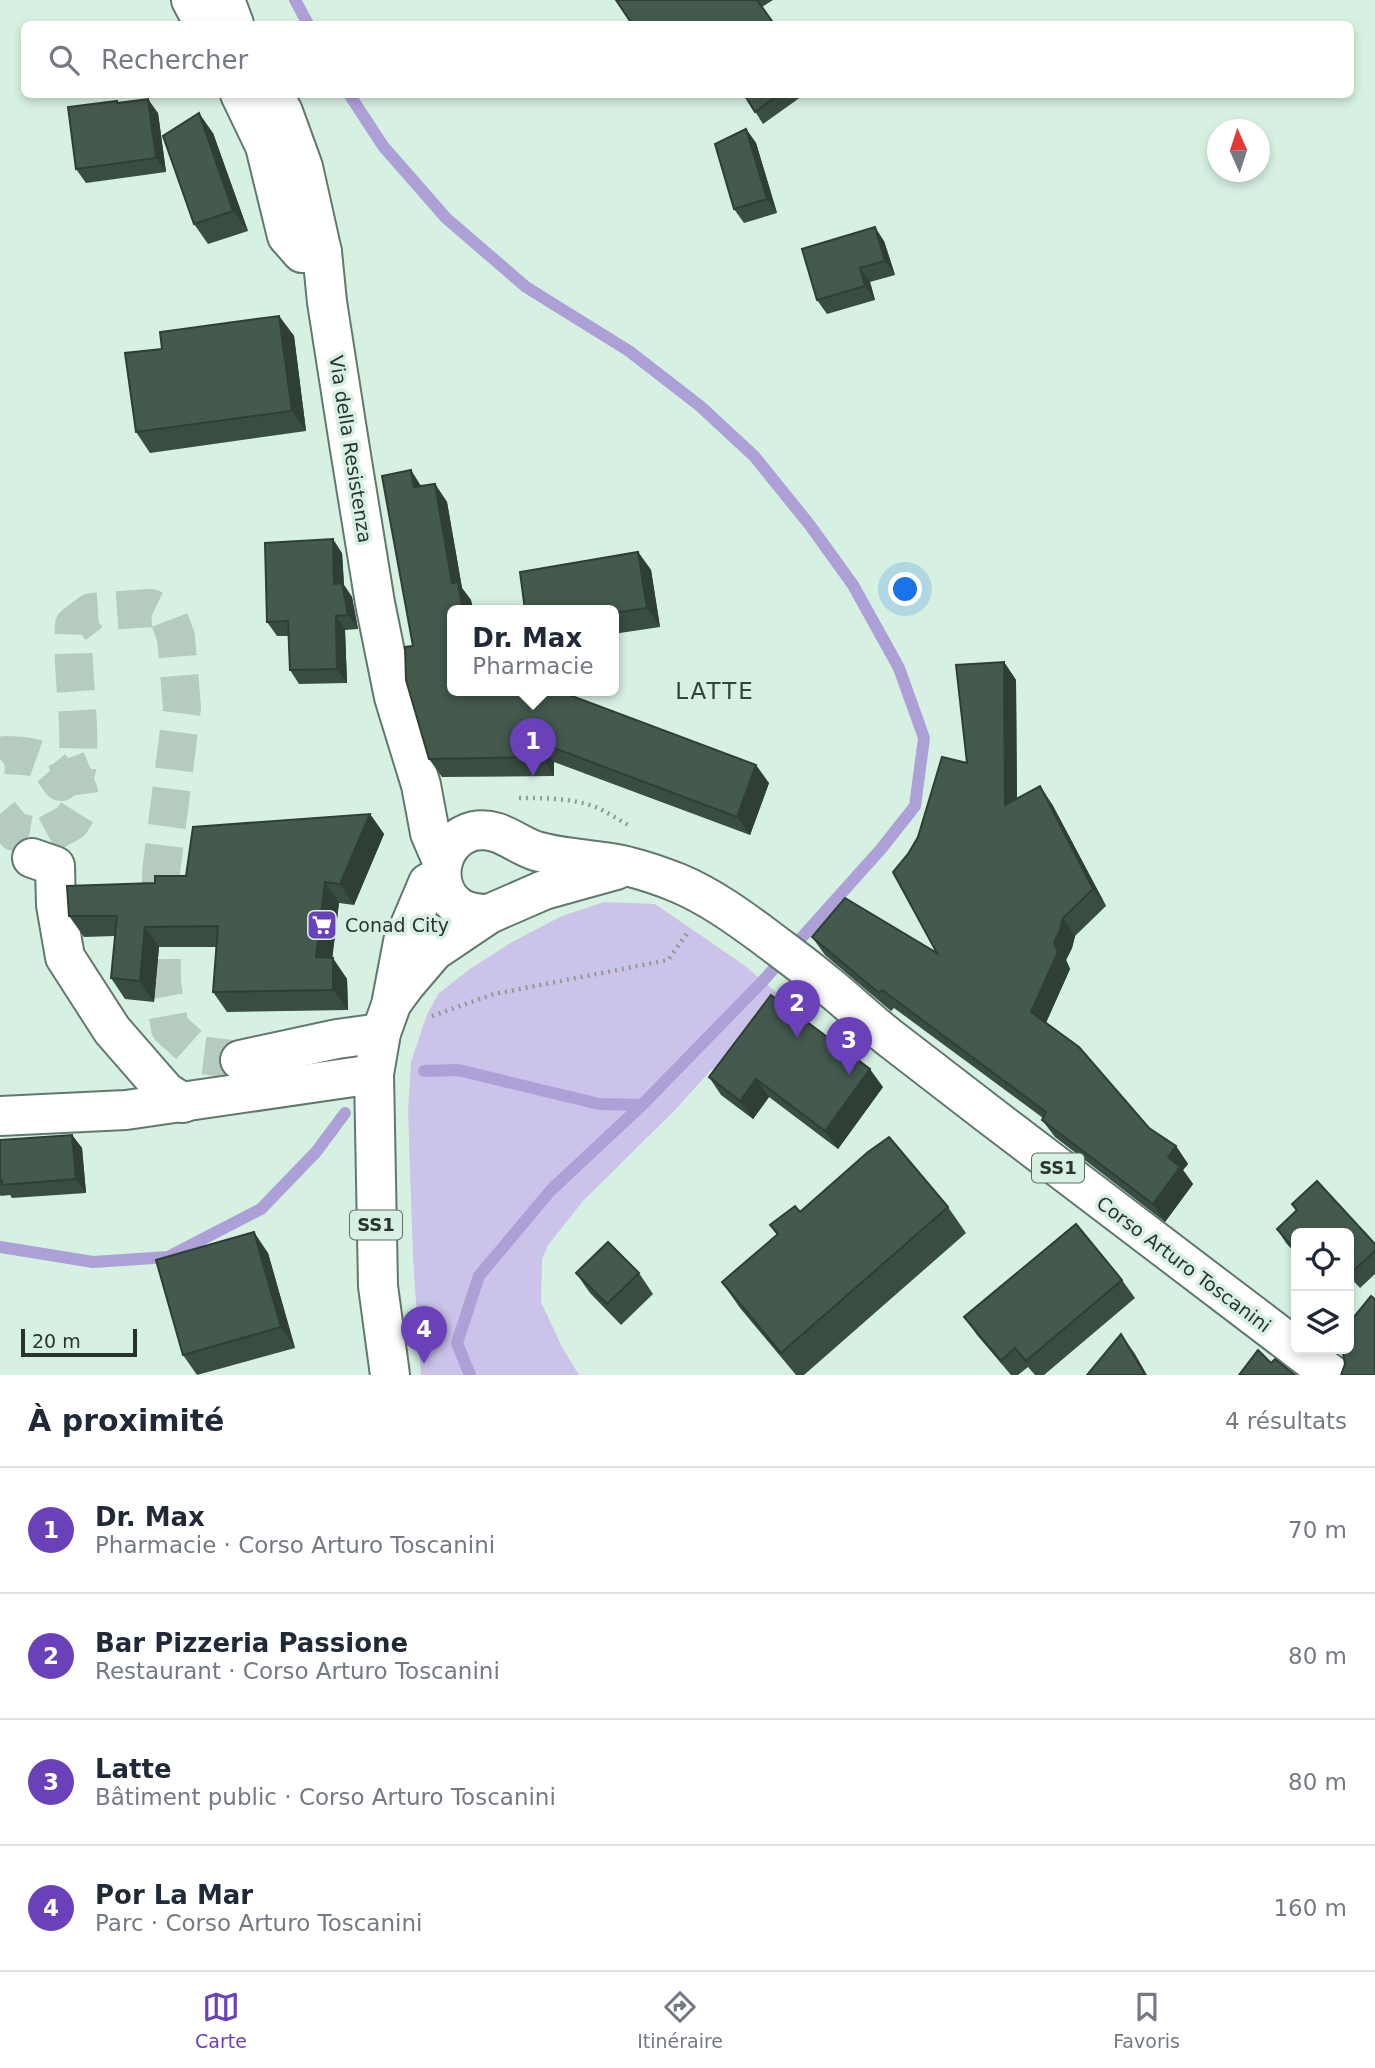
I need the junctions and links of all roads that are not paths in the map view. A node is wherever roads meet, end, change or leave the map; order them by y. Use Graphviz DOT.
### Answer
graph roads {
  1 [pos="191,0"];
  2 [pos="225,0"];
  3 [pos="202,21"];
  4 [pos="233,21"];
  5 [pos="242,98"];
  6 [pos="275,98"];
  7 [pos="322,252"];
  8 [pos="426,806"];
  9 [pos="485,832"];
  10 [pos="32,858"];
  11 [pos="629,866"];
  12 [pos="442,868"];
  13 [pos="502,908"];
  14 [pos="386,1019"];
  15 [pos="240,1060"];
  16 [pos="374,1074"];
  17 [pos="183,1103"];
  18 [pos="0,1116"];
  19 [pos="1291,1345"];
  20 [pos="1303,1354"];
  21 [pos="390,1375"];
  22 [pos="1332,1375"];
  1 -- 3 [label="main road"];
  2 -- 4 [label="main road"];
  5 -- 7 [label="main road"];
  6 -- 7 [label="main road, Via della Resistenza"];
  7 -- 8 [label="main road, Via della Resistenza"];
  8 -- 9 [label="main road"];
  8 -- 12 [label="main road, Via della Resistenza"];
  9 -- 11 [label="main road, Corso Arturo Toscanini / SS1"];
  9 -- 12 [label="main road, SS1"];
  9 -- 13 [label="main road"];
  10 -- 17 [label="main road"];
  11 -- 13 [label="main road, SS1"];
  11 -- 19 [label="main road, Corso Arturo Toscanini / SS1"];
  12 -- 13 [label="main road"];
  12 -- 14 [label="main road, SS1"];
  13 -- 14 [label="main road, SS1"];
  14 -- 15 [label="main road"];
  14 -- 16 [label="main road, SS1"];
  16 -- 17 [label="main road"];
  16 -- 21 [label="main road, SS1"];
  17 -- 18 [label="main road"];
  20 -- 22 [label="main road, Corso Arturo Toscanini / SS1"];
}
